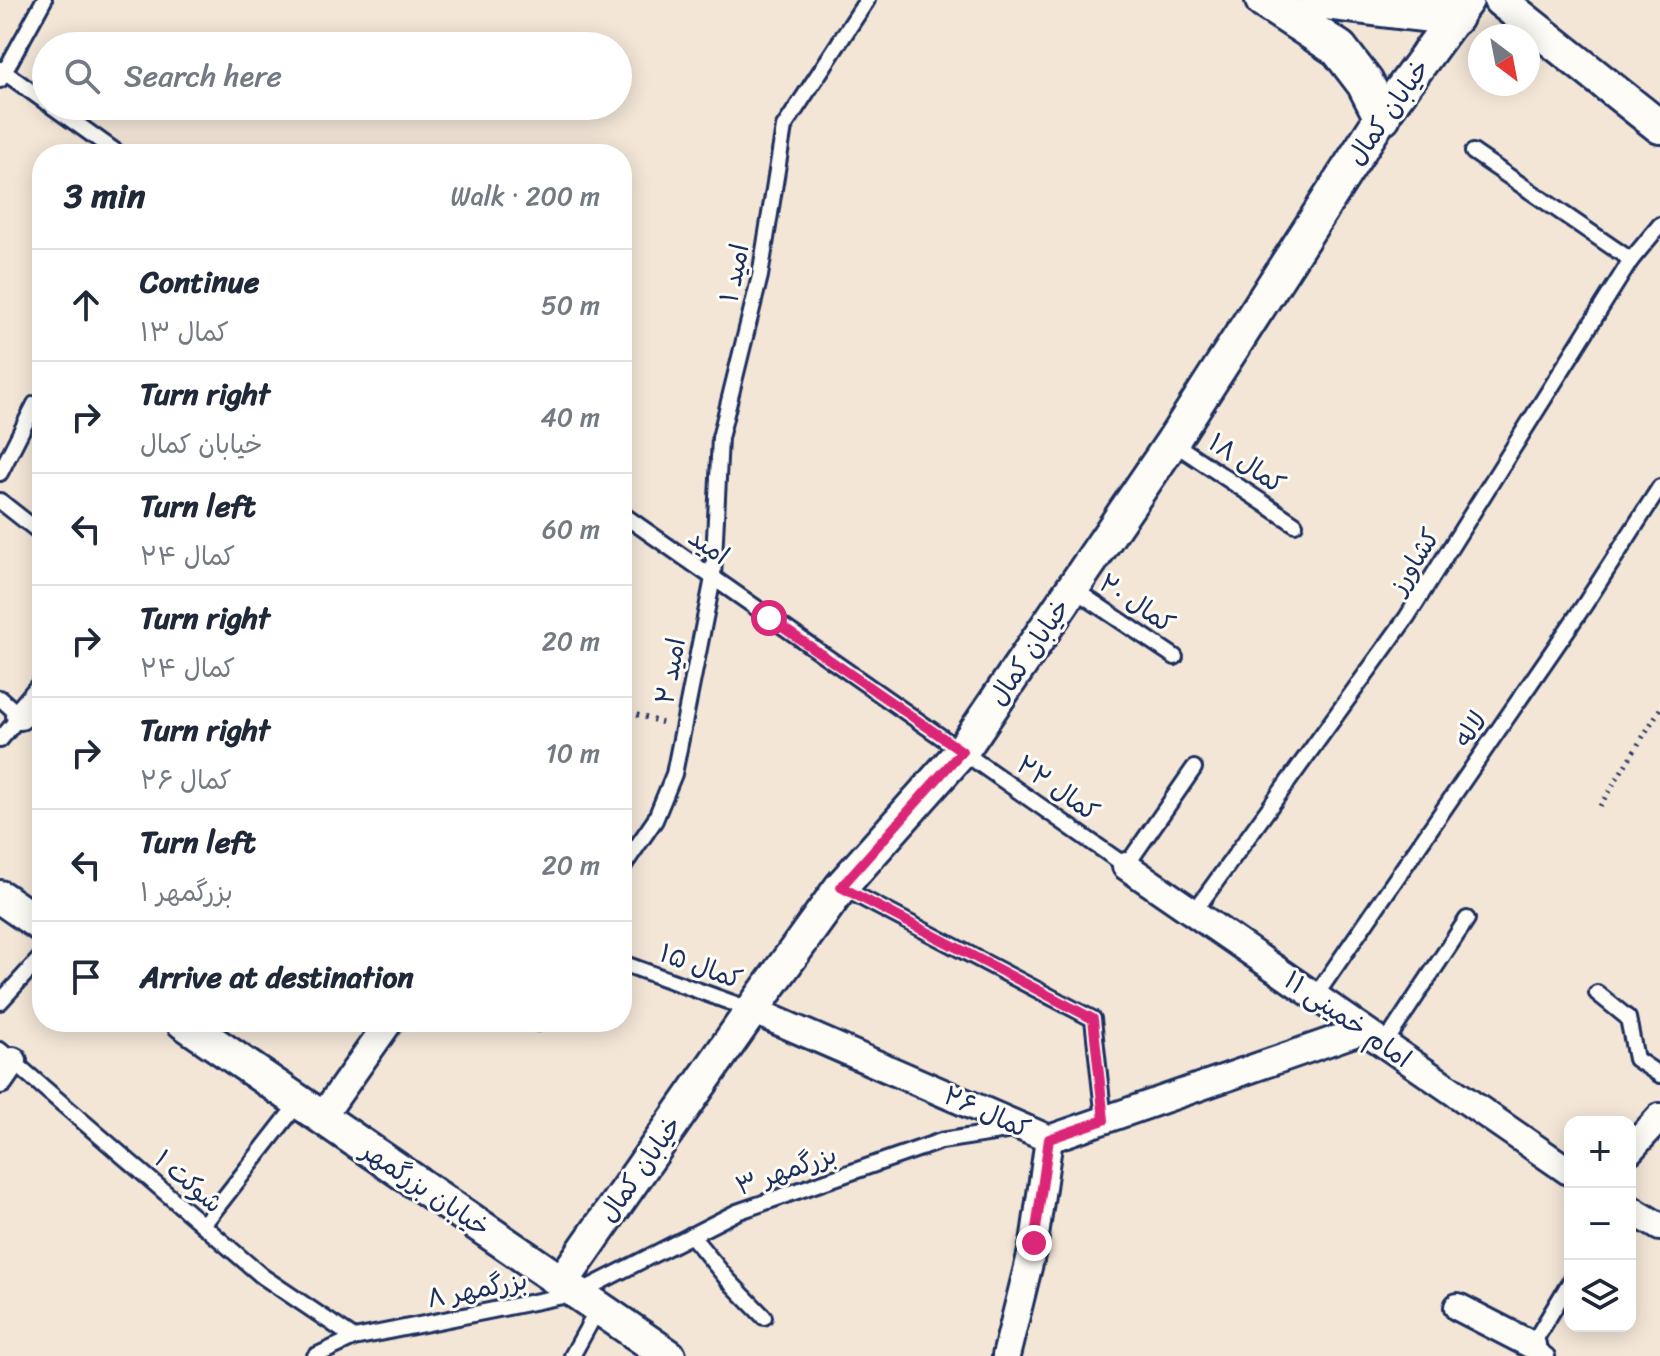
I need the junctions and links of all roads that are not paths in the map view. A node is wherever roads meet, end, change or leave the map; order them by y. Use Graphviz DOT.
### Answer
graph roads {
  1 [pos="44,0"];
  2 [pos="867,0"];
  3 [pos="1264,0"];
  4 [pos="1316,0"];
  5 [pos="1500,0"];
  6 [pos="1460,8"];
  7 [pos="2,74"];
  8 [pos="32,93"];
  9 [pos="1382,116"];
  10 [pos="72,120"];
  11 [pos="1660,127"];
  12 [pos="105,144"];
  13 [pos="1473,152"];
  14 [pos="1660,225"];
  15 [pos="1631,260"];
  16 [pos="32,410"];
  17 [pos="1172,442"];
  18 [pos="0,473"];
  19 [pos="1660,487"];
  20 [pos="0,501"];
  21 [pos="632,521"];
  22 [pos="1295,524"];
  23 [pos="32,526"];
  24 [pos="713,578"];
  25 [pos="1072,588"];
  26 [pos="1175,657"];
  27 [pos="0,698"];
  28 [pos="32,702"];
  29 [pos="20,716"];
  30 [pos="0,740"];
  31 [pos="962,751"];
  32 [pos="1194,768"];
  33 [pos="632,853"];
  34 [pos="1126,866"];
  35 [pos="841,887"];
  36 [pos="0,897"];
  37 [pos="1194,912"];
  38 [pos="32,919"];
  39 [pos="1467,919"];
  40 [pos="632,966"];
  41 [pos="32,967"];
  42 [pos="1597,993"];
  43 [pos="1316,995"];
  44 [pos="0,1002"];
  45 [pos="752,1010"];
  46 [pos="197,1032"];
  47 [pos="380,1032"];
  48 [pos="1373,1038"];
  49 [pos="4,1064"];
  50 [pos="1660,1075"];
  51 [pos="310,1110"];
  52 [pos="1660,1117"];
  53 [pos="1104,1120"];
  54 [pos="1023,1128"];
  55 [pos="1049,1139"];
  56 [pos="1636,1143"];
  57 [pos="1564,1168"];
  58 [pos="1636,1213"];
  59 [pos="203,1225"];
  60 [pos="1660,1227"];
  61 [pos="691,1235"];
  62 [pos="580,1294"];
  63 [pos="1564,1295"];
  64 [pos="1458,1307"];
  65 [pos="764,1317"];
  66 [pos="354,1338"];
  67 [pos="1539,1350"];
  68 [pos="315,1356"];
  69 [pos="572,1356"];
  70 [pos="669,1356"];
  71 [pos="1006,1356"];
  1 -- 7 [label="lane"];
  2 -- 24 [label="lane, امید ۱"];
  3 -- 9 [label="main road"];
  4 -- 6 [label="main road"];
  5 -- 11 [label="street"];
  6 -- 9 [label="street, خیابان کمال"];
  7 -- 8 [label="lane"];
  9 -- 17 [label="street, خیابان کمال"];
  10 -- 12 [label="lane"];
  13 -- 15 [label="lane"];
  14 -- 15 [label="lane, کشاورز"];
  15 -- 37 [label="lane, کشاورز"];
  16 -- 18 [label="lane"];
  17 -- 22 [label="lane, کمال ۱۸"];
  17 -- 25 [label="street, خیابان کمال"];
  19 -- 43 [label="lane, لاله"];
  20 -- 23 [label="lane"];
  21 -- 24 [label="lane, امید"];
  24 -- 31 [label="lane, امید"];
  24 -- 33 [label="lane, امید ۲"];
  25 -- 26 [label="lane, کمال ۲۰"];
  25 -- 31 [label="street, خیابان کمال"];
  27 -- 29 [label="lane"];
  28 -- 29 [label="street"];
  29 -- 30 [label="lane"];
  31 -- 34 [label="lane, کمال ۲۲"];
  31 -- 35 [label="street, خیابان کمال"];
  32 -- 34 [label="lane"];
  34 -- 37 [label="street, امام خمینی ۱۱"];
  35 -- 45 [label="street, خیابان کمال"];
  35 -- 53 [label="lane"];
  36 -- 38 [label="street"];
  37 -- 43 [label="street, امام خمینی ۱۱"];
  39 -- 48 [label="lane"];
  40 -- 45 [label="lane, کمال ۱۵"];
  41 -- 44 [label="lane"];
  42 -- 50 [label="lane"];
  43 -- 48 [label="street, امام خمینی ۱۱"];
  45 -- 54 [label="street, کمال ۲۶"];
  45 -- 62 [label="street, خیابان کمال"];
  46 -- 51 [label="street, خیابان بزرگمهر"];
  47 -- 51 [label="street"];
  48 -- 53 [label="street, کمال ۲۶"];
  48 -- 57 [label="street, امام خمینی ۱۱"];
  49 -- 59 [label="lane, شوکت ۱"];
  51 -- 59 [label="lane"];
  51 -- 62 [label="street, خیابان بزرگمهر"];
  52 -- 56 [label="street"];
  53 -- 55 [label="street, کمال ۲۶"];
  54 -- 55 [label="street, کمال ۲۶"];
  54 -- 61 [label="lane, بزرگمهر ۳"];
  55 -- 71 [label="street"];
  58 -- 60 [label="street"];
  59 -- 66 [label="lane, شوکت ۱"];
  61 -- 62 [label="lane, بزرگمهر ۳"];
  61 -- 65 [label="lane"];
  62 -- 66 [label="lane, بزرگمهر ۸"];
  62 -- 69 [label="lane"];
  62 -- 70 [label="street, خیابان بزرگمهر"];
  63 -- 67 [label="lane"];
  64 -- 67 [label="street"];
  66 -- 68 [label="lane, بزرگمهر ۸"];
}
